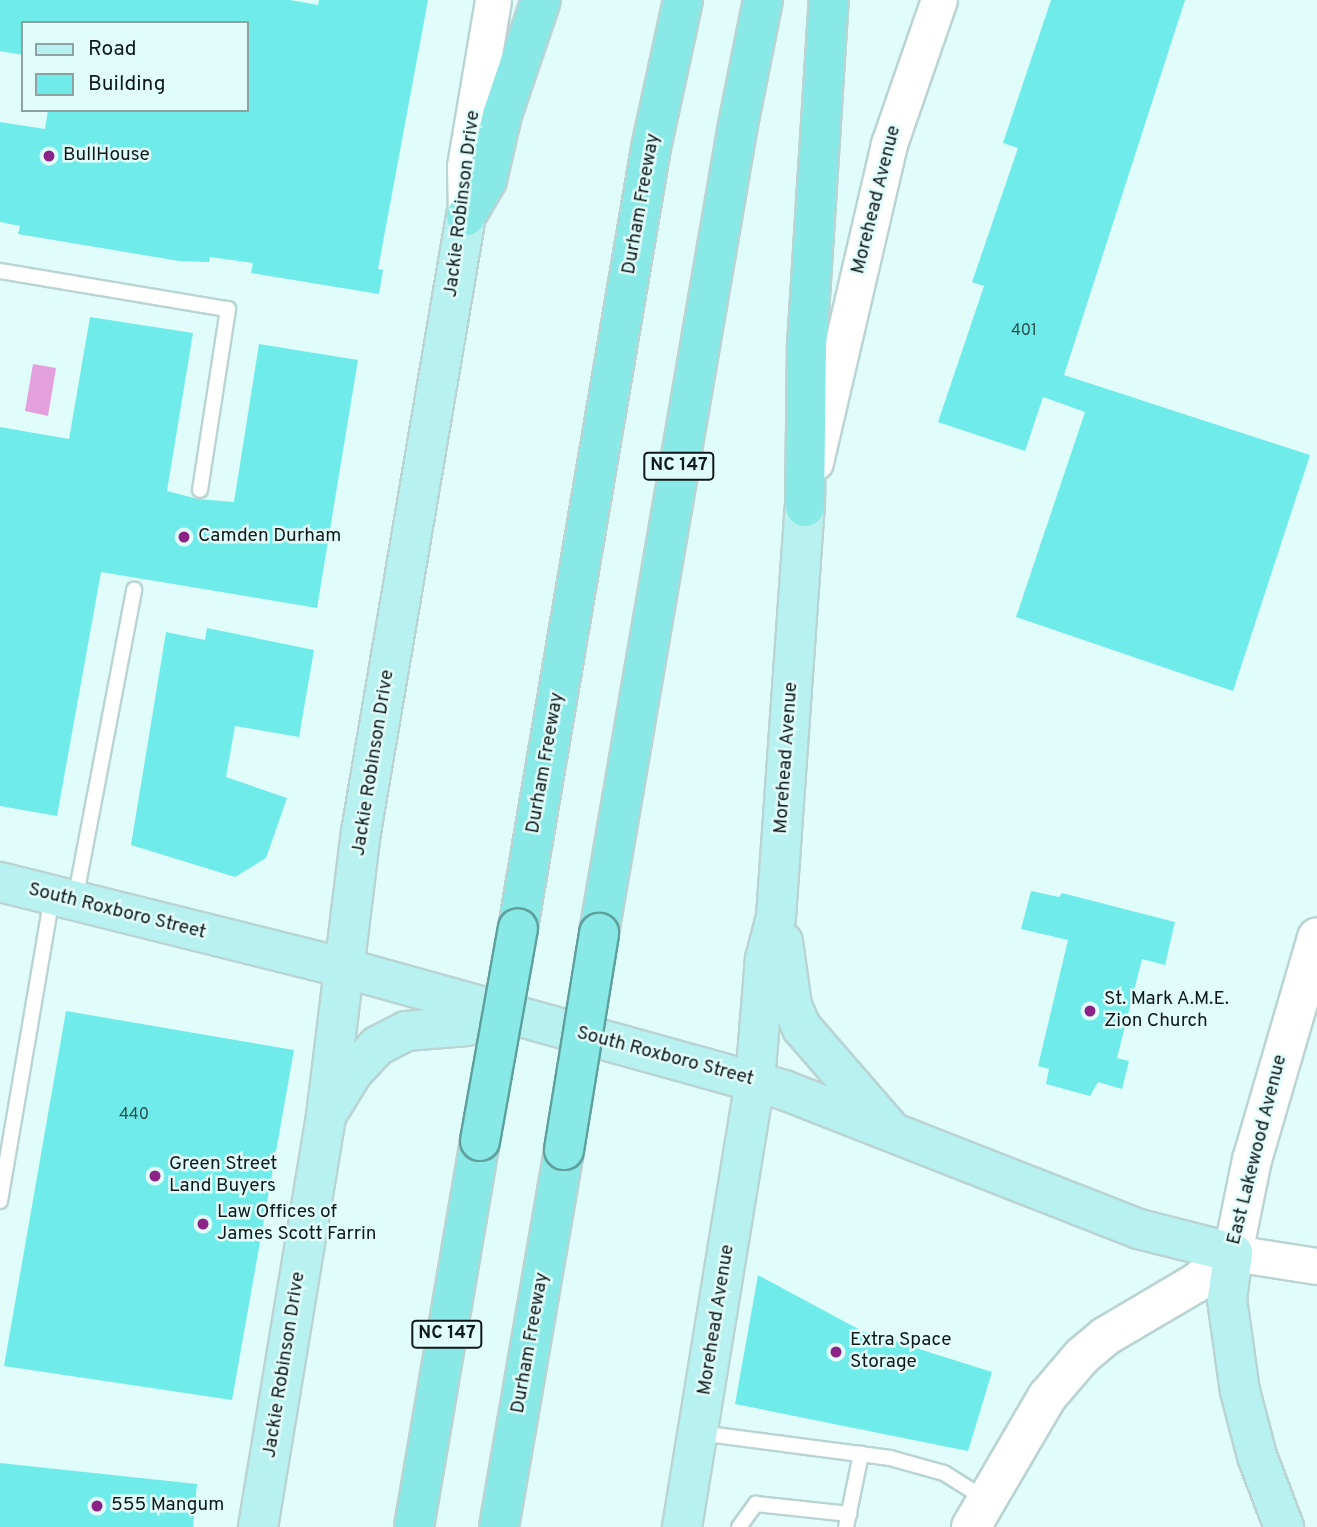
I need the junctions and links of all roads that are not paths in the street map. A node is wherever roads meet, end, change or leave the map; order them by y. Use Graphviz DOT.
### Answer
graph roads {
  1 [pos="493,0"];
  2 [pos="541,0"];
  3 [pos="683,0"];
  4 [pos="763,0"];
  5 [pos="829,0"];
  6 [pos="939,0"];
  7 [pos="466,216"];
  8 [pos="0,271"];
  9 [pos="200,490"];
  10 [pos="805,507"];
  11 [pos="134,590"];
  12 [pos="0,883"];
  13 [pos="64,899"];
  14 [pos="776,917"];
  15 [pos="1317,937"];
  16 [pos="344,968"];
  17 [pos="487,1009"];
  18 [pos="755,1082"];
  19 [pos="326,1116"];
  20 [pos="888,1128"];
  21 [pos="0,1201"];
  22 [pos="1233,1253"];
  23 [pos="1317,1266"];
  24 [pos="699,1432"];
  25 [pos="861,1454"];
  26 [pos="979,1514"];
  27 [pos="848,1520"];
  28 [pos="258,1527"];
  29 [pos="414,1527"];
  30 [pos="499,1527"];
  31 [pos="682,1527"];
  32 [pos="739,1527"];
  33 [pos="1284,1527"];
  1 -- 7 [label="street, Jackie Robinson Drive"];
  2 -- 7 [label="highway"];
  3 -- 29 [label="highway, Durham Freeway / NC 147, bridge"];
  4 -- 30 [label="highway, Durham Freeway / NC 147, bridge"];
  5 -- 10 [label="highway"];
  6 -- 10 [label="street, Morehead Avenue"];
  7 -- 16 [label="main road, Jackie Robinson Drive"];
  8 -- 9 [label="lane"];
  10 -- 14 [label="main road, Morehead Avenue"];
  11 -- 13 [label="lane"];
  12 -- 13 [label="main road, South Roxboro Street"];
  13 -- 16 [label="main road, South Roxboro Street"];
  13 -- 21 [label="lane"];
  14 -- 18 [label="main road, Morehead Avenue"];
  14 -- 20 [label="main road"];
  15 -- 22 [label="main road, East Lakewood Avenue"];
  16 -- 17 [label="main road, South Roxboro Street"];
  16 -- 19 [label="main road, Jackie Robinson Drive"];
  17 -- 18 [label="main road, South Roxboro Street"];
  17 -- 19 [label="main road"];
  18 -- 20 [label="main road, South Roxboro Street"];
  18 -- 24 [label="main road, Morehead Avenue"];
  19 -- 28 [label="main road, Jackie Robinson Drive"];
  20 -- 22 [label="main road, South Roxboro Street"];
  22 -- 23 [label="street, South Roxboro Street"];
  22 -- 26 [label="main road"];
  22 -- 33 [label="main road, East Lakewood Avenue"];
  24 -- 25 [label="lane"];
  24 -- 31 [label="main road, Morehead Avenue"];
  25 -- 26 [label="lane"];
  25 -- 27 [label="lane"];
  27 -- 32 [label="lane"];
}
